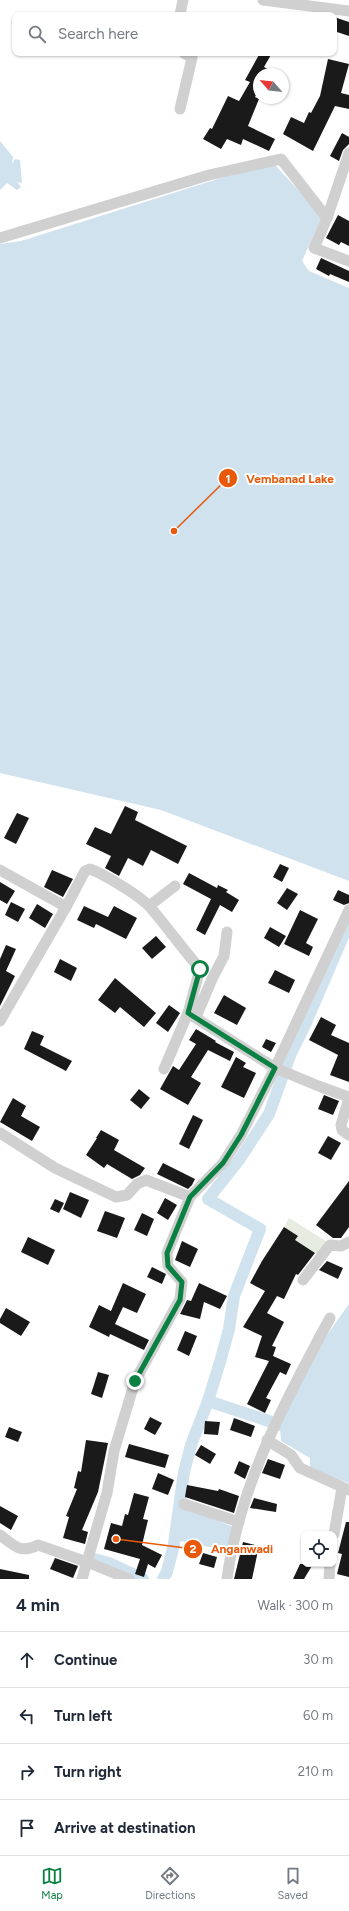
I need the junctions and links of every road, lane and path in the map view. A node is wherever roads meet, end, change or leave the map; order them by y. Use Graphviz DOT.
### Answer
graph roads {
  1 [pos="183,0"];
  2 [pos="263,0"];
  3 [pos="324,4"];
  4 [pos="349,11"];
  5 [pos="181,12"];
  6 [pos="189,56"];
  7 [pos="180,109"];
  8 [pos="349,153"];
  9 [pos="327,218"];
  10 [pos="0,238"];
  11 [pos="349,260"];
  12 [pos="0,870"];
  13 [pos="175,886"];
  14 [pos="149,906"];
  15 [pos="66,907"];
  16 [pos="349,910"];
  17 [pos="227,932"];
  18 [pos="192,1015"];
  19 [pos="0,1021"];
  20 [pos="164,1069"];
  21 [pos="281,1070"];
  22 [pos="349,1097"];
  23 [pos="0,1133"];
  24 [pos="349,1135"];
  25 [pos="190,1197"];
  26 [pos="349,1242"];
  27 [pos="303,1280"];
  28 [pos="330,1318"];
  29 [pos="271,1433"];
  30 [pos="345,1489"];
  31 [pos="184,1504"];
  32 [pos="239,1522"];
  33 [pos="335,1531"];
  34 [pos="0,1535"];
  35 [pos="87,1562"];
  36 [pos="330,1567"];
  37 [pos="82,1579"];
  38 [pos="129,1579"];
  39 [pos="227,1579"];
  40 [pos="329,1579"];
  1 -- 5 [label="street"];
  2 -- 3 [label="street"];
  3 -- 4 [label="street"];
  6 -- 7 [label="street"];
  8 -- 9 [label="street"];
  9 -- 10 [label="street"];
  9 -- 11 [label="street"];
  12 -- 15 [label="street"];
  13 -- 14 [label="street"];
  14 -- 15 [label="street"];
  14 -- 18 [label="street"];
  15 -- 19 [label="street"];
  16 -- 21 [label="street"];
  17 -- 18 [label="street"];
  18 -- 20 [label="street"];
  18 -- 21 [label="street"];
  21 -- 22 [label="street"];
  21 -- 25 [label="street"];
  22 -- 24 [label="street"];
  23 -- 25 [label="street"];
  25 -- 35 [label="street"];
  26 -- 27 [label="street"];
  28 -- 29 [label="street"];
  29 -- 30 [label="street"];
  29 -- 32 [label="street"];
  30 -- 33 [label="street"];
  31 -- 32 [label="street"];
  32 -- 39 [label="street"];
  34 -- 35 [label="street"];
  35 -- 37 [label="street"];
  35 -- 38 [label="street"];
  36 -- 40 [label="street"];
}
